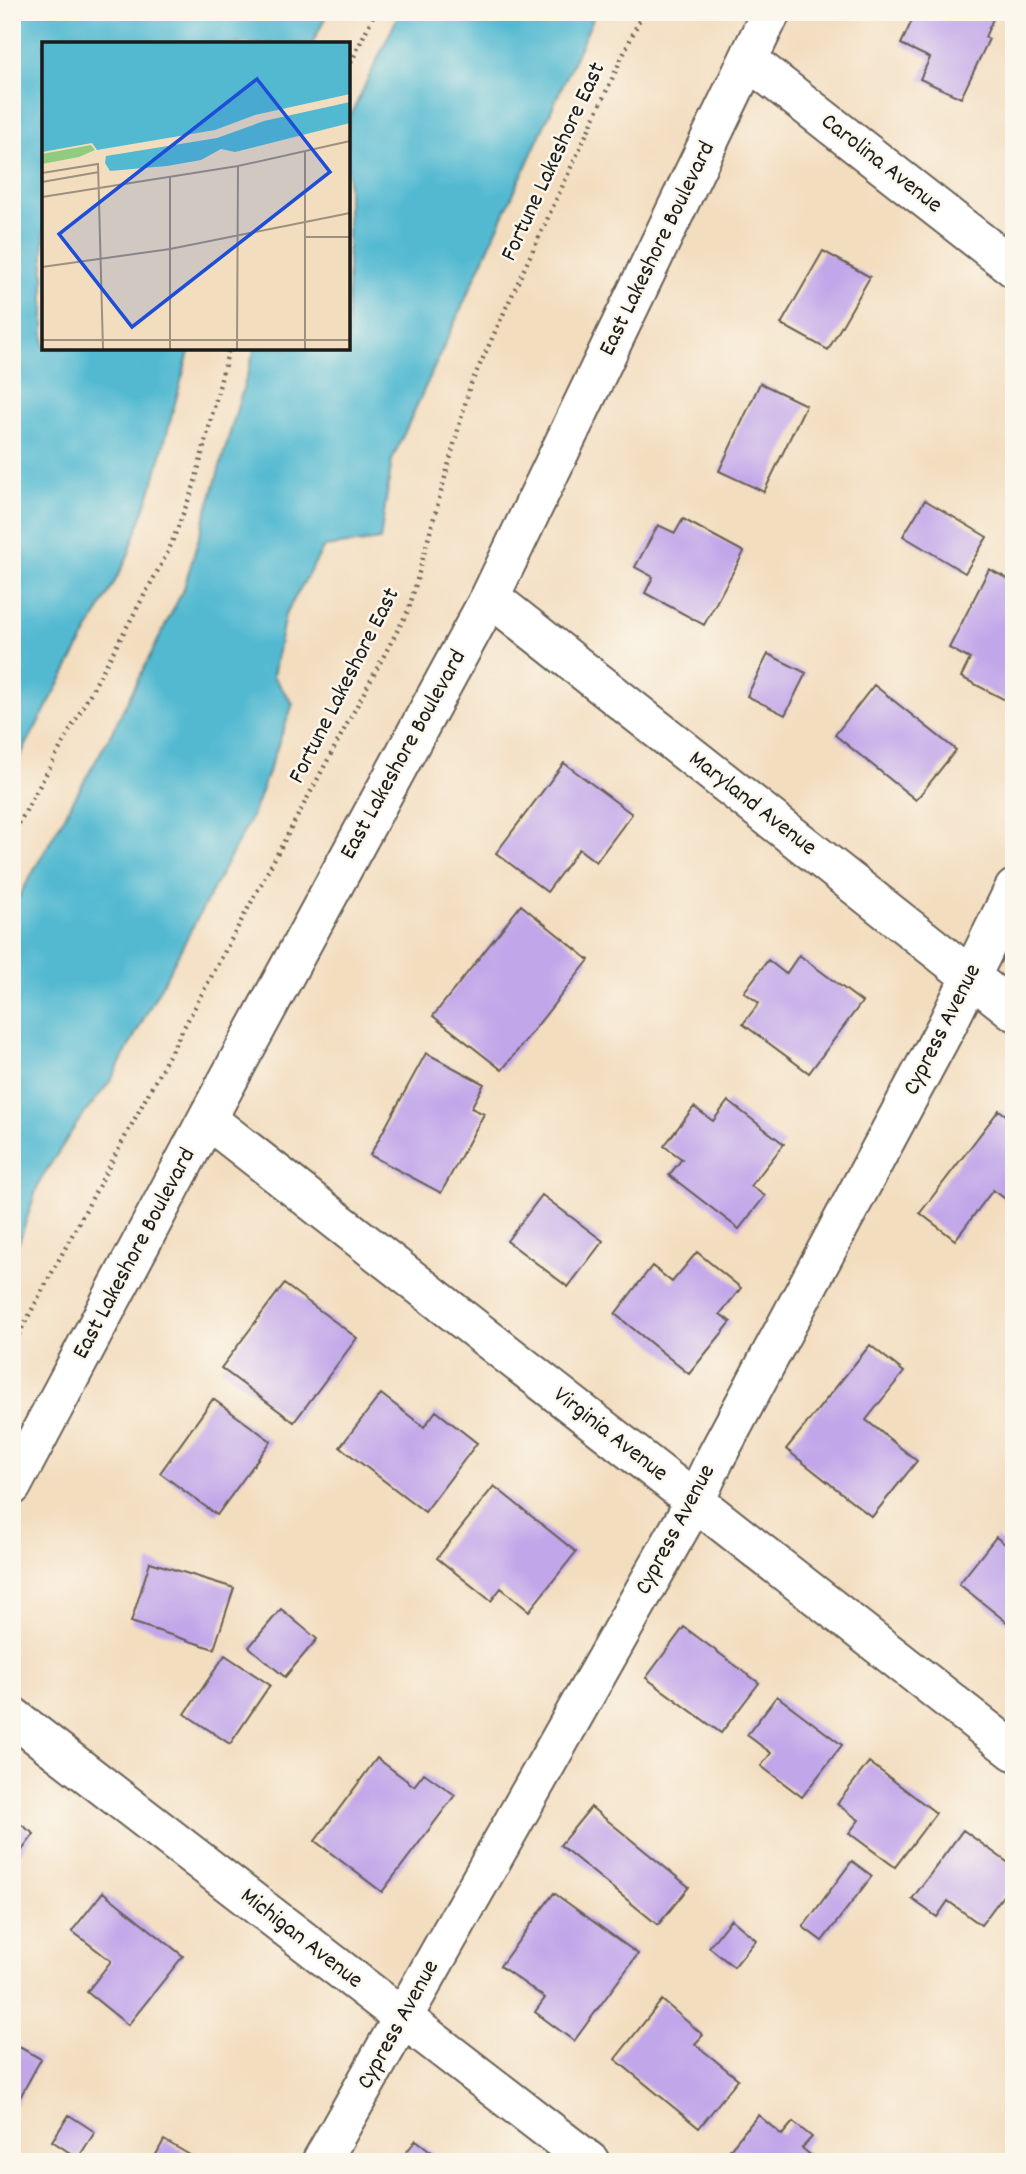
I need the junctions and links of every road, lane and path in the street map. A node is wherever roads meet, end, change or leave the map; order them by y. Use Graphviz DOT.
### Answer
graph roads {
  1 [pos="374,12"];
  2 [pos="642,12"];
  3 [pos="771,12"];
  4 [pos="748,60"];
  5 [pos="350,65"];
  6 [pos="1014,268"];
  7 [pos="228,350"];
  8 [pos="491,597"];
  9 [pos="12,836"];
  10 [pos="1014,889"];
  11 [pos="970,977"];
  12 [pos="1014,1011"];
  13 [pos="206,1119"];
  14 [pos="12,1347"];
  15 [pos="12,1486"];
  16 [pos="695,1501"];
  17 [pos="12,1716"];
  18 [pos="1014,1751"];
  19 [pos="403,2019"];
  20 [pos="321,2162"];
  21 [pos="590,2162"];
  1 -- 5 [label="path"];
  2 -- 14 [label="path, Fortune Lakeshore East"];
  3 -- 4 [label="street, East Lakeshore Boulevard"];
  4 -- 6 [label="street, Carolina Avenue"];
  4 -- 8 [label="street, East Lakeshore Boulevard"];
  7 -- 9 [label="path"];
  8 -- 11 [label="street, Maryland Avenue"];
  8 -- 13 [label="street, East Lakeshore Boulevard"];
  10 -- 11 [label="street, Cypress Avenue"];
  11 -- 12 [label="street, Maryland Avenue"];
  11 -- 16 [label="street, Cypress Avenue"];
  13 -- 15 [label="street, East Lakeshore Boulevard"];
  13 -- 16 [label="street, Virginia Avenue"];
  16 -- 18 [label="street, Virginia Avenue"];
  16 -- 19 [label="street, Cypress Avenue"];
  17 -- 19 [label="street, Michigan Avenue"];
  19 -- 20 [label="street, Cypress Avenue"];
  19 -- 21 [label="street, Michigan Avenue"];
}
